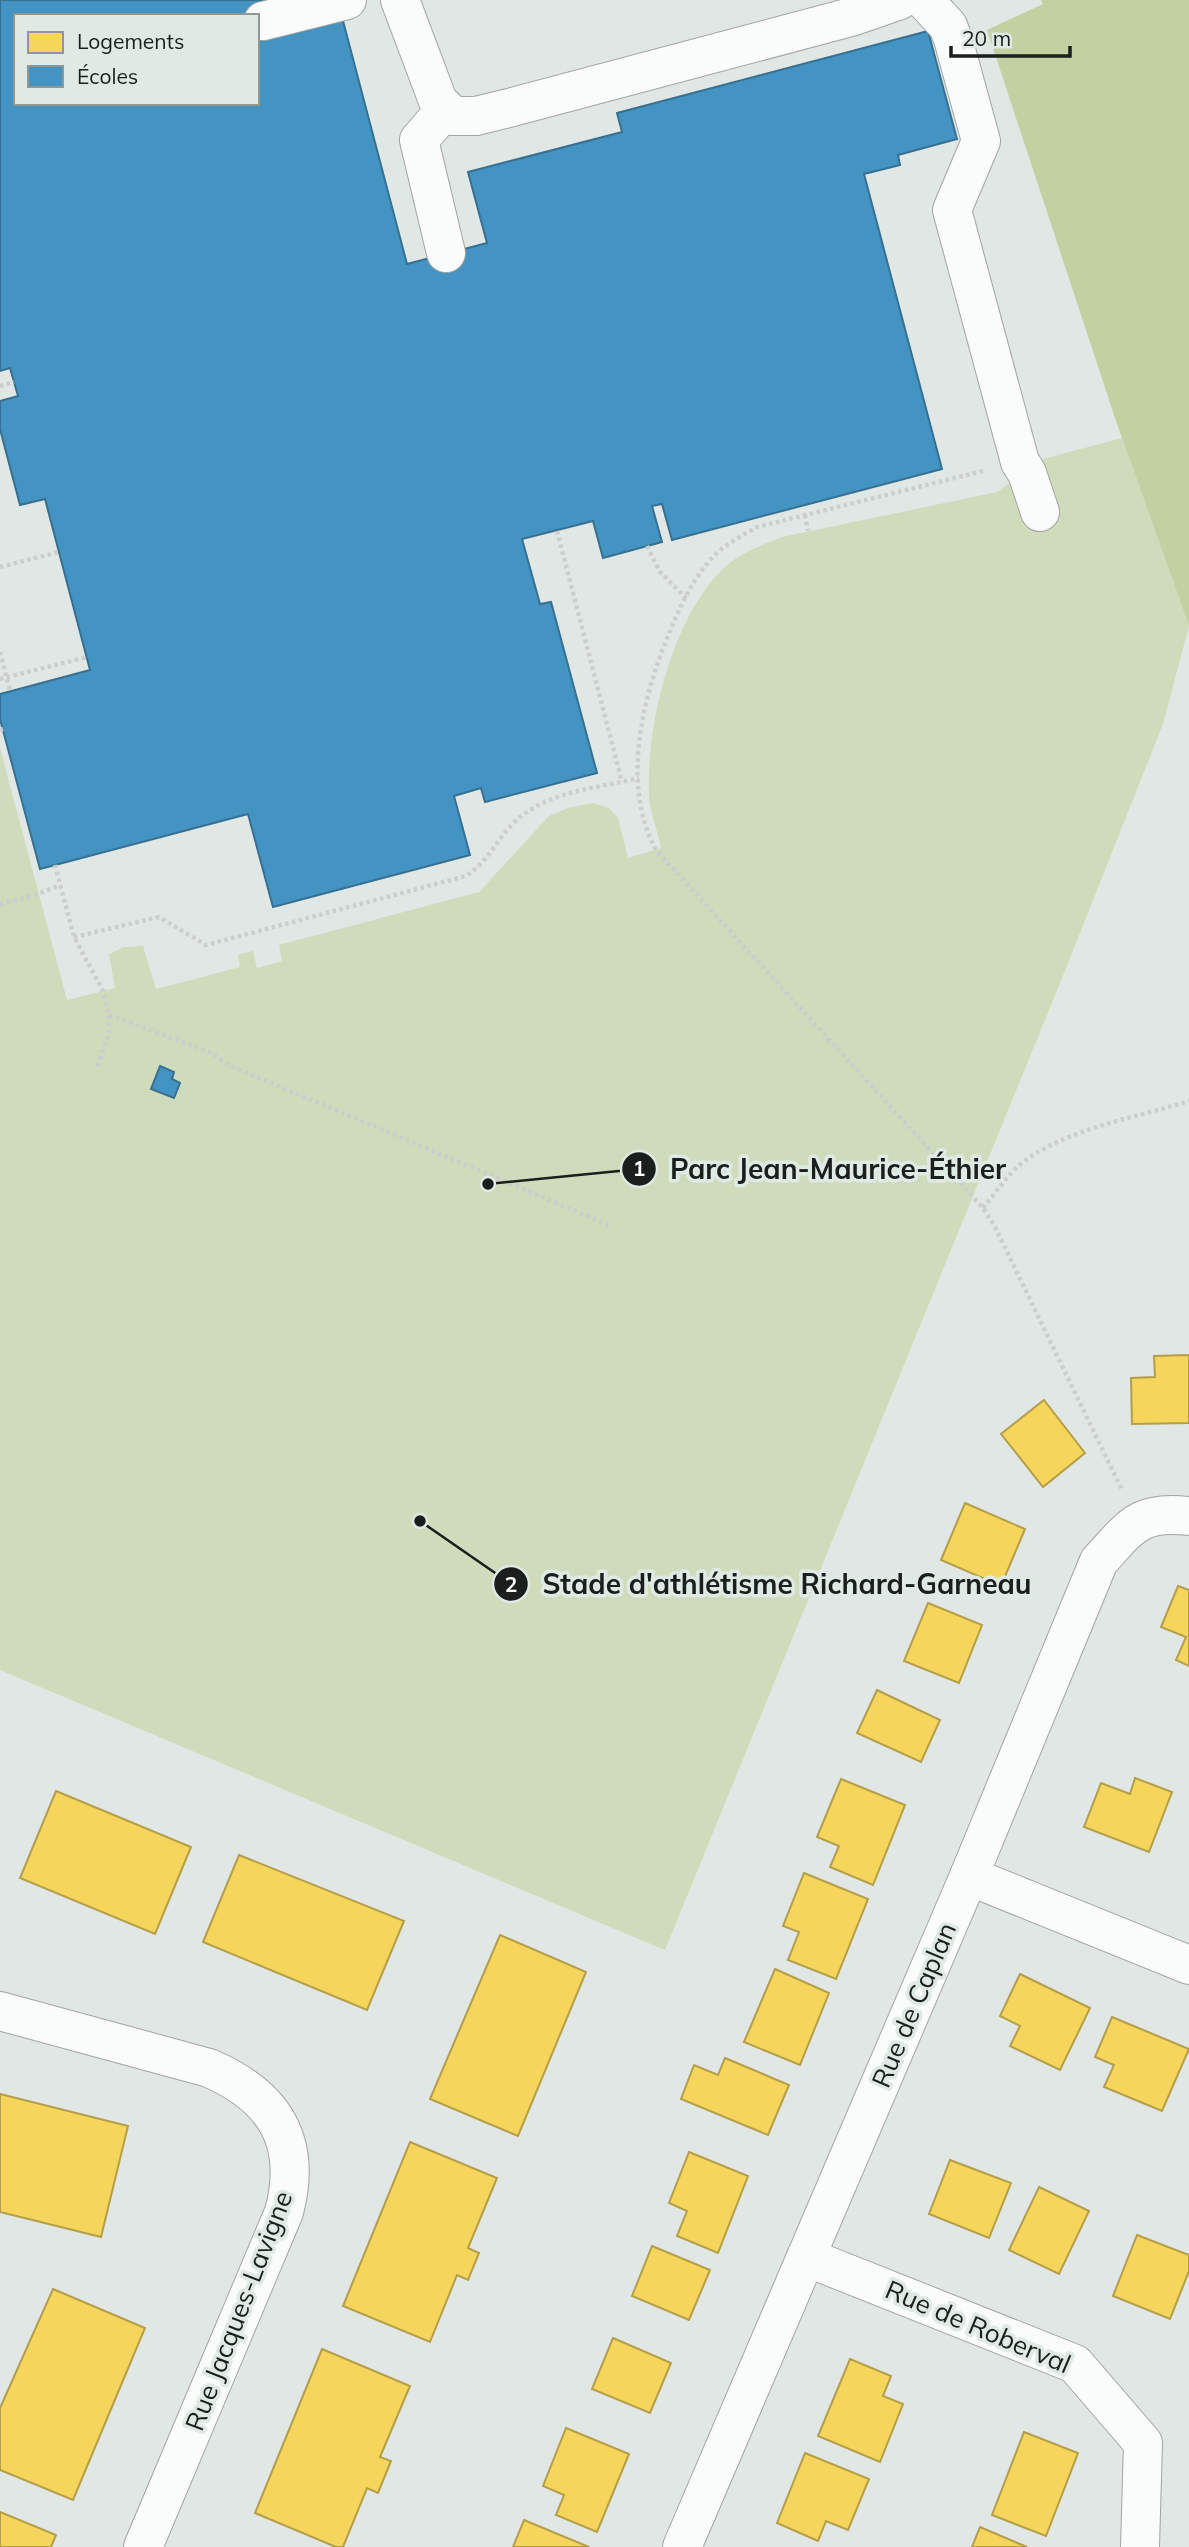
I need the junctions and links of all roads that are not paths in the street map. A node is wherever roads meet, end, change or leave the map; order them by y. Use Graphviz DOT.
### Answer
graph roads {
  1 [pos="347,0"];
  2 [pos="400,0"];
  3 [pos="900,0"];
  4 [pos="924,0"];
  5 [pos="263,21"];
  6 [pos="445,110"];
  7 [pos="446,253"];
  8 [pos="1040,512"];
  9 [pos="1189,1516"];
  10 [pos="969,1876"];
  11 [pos="1189,1965"];
  12 [pos="0,2011"];
  13 [pos="806,2257"];
  14 [pos="143,2547"];
  15 [pos="682,2547"];
  16 [pos="1140,2547"];
  1 -- 5 [label="street"];
  2 -- 6 [label="street"];
  3 -- 6 [label="street"];
  4 -- 8 [label="street"];
  6 -- 7 [label="street"];
  9 -- 10 [label="street, Rue de Caplan"];
  10 -- 11 [label="street"];
  10 -- 13 [label="street, Rue de Caplan"];
  12 -- 14 [label="street, Rue Jacques-Lavigne"];
  13 -- 15 [label="street, Rue de Caplan"];
  13 -- 16 [label="street, Rue de Roberval"];
}
